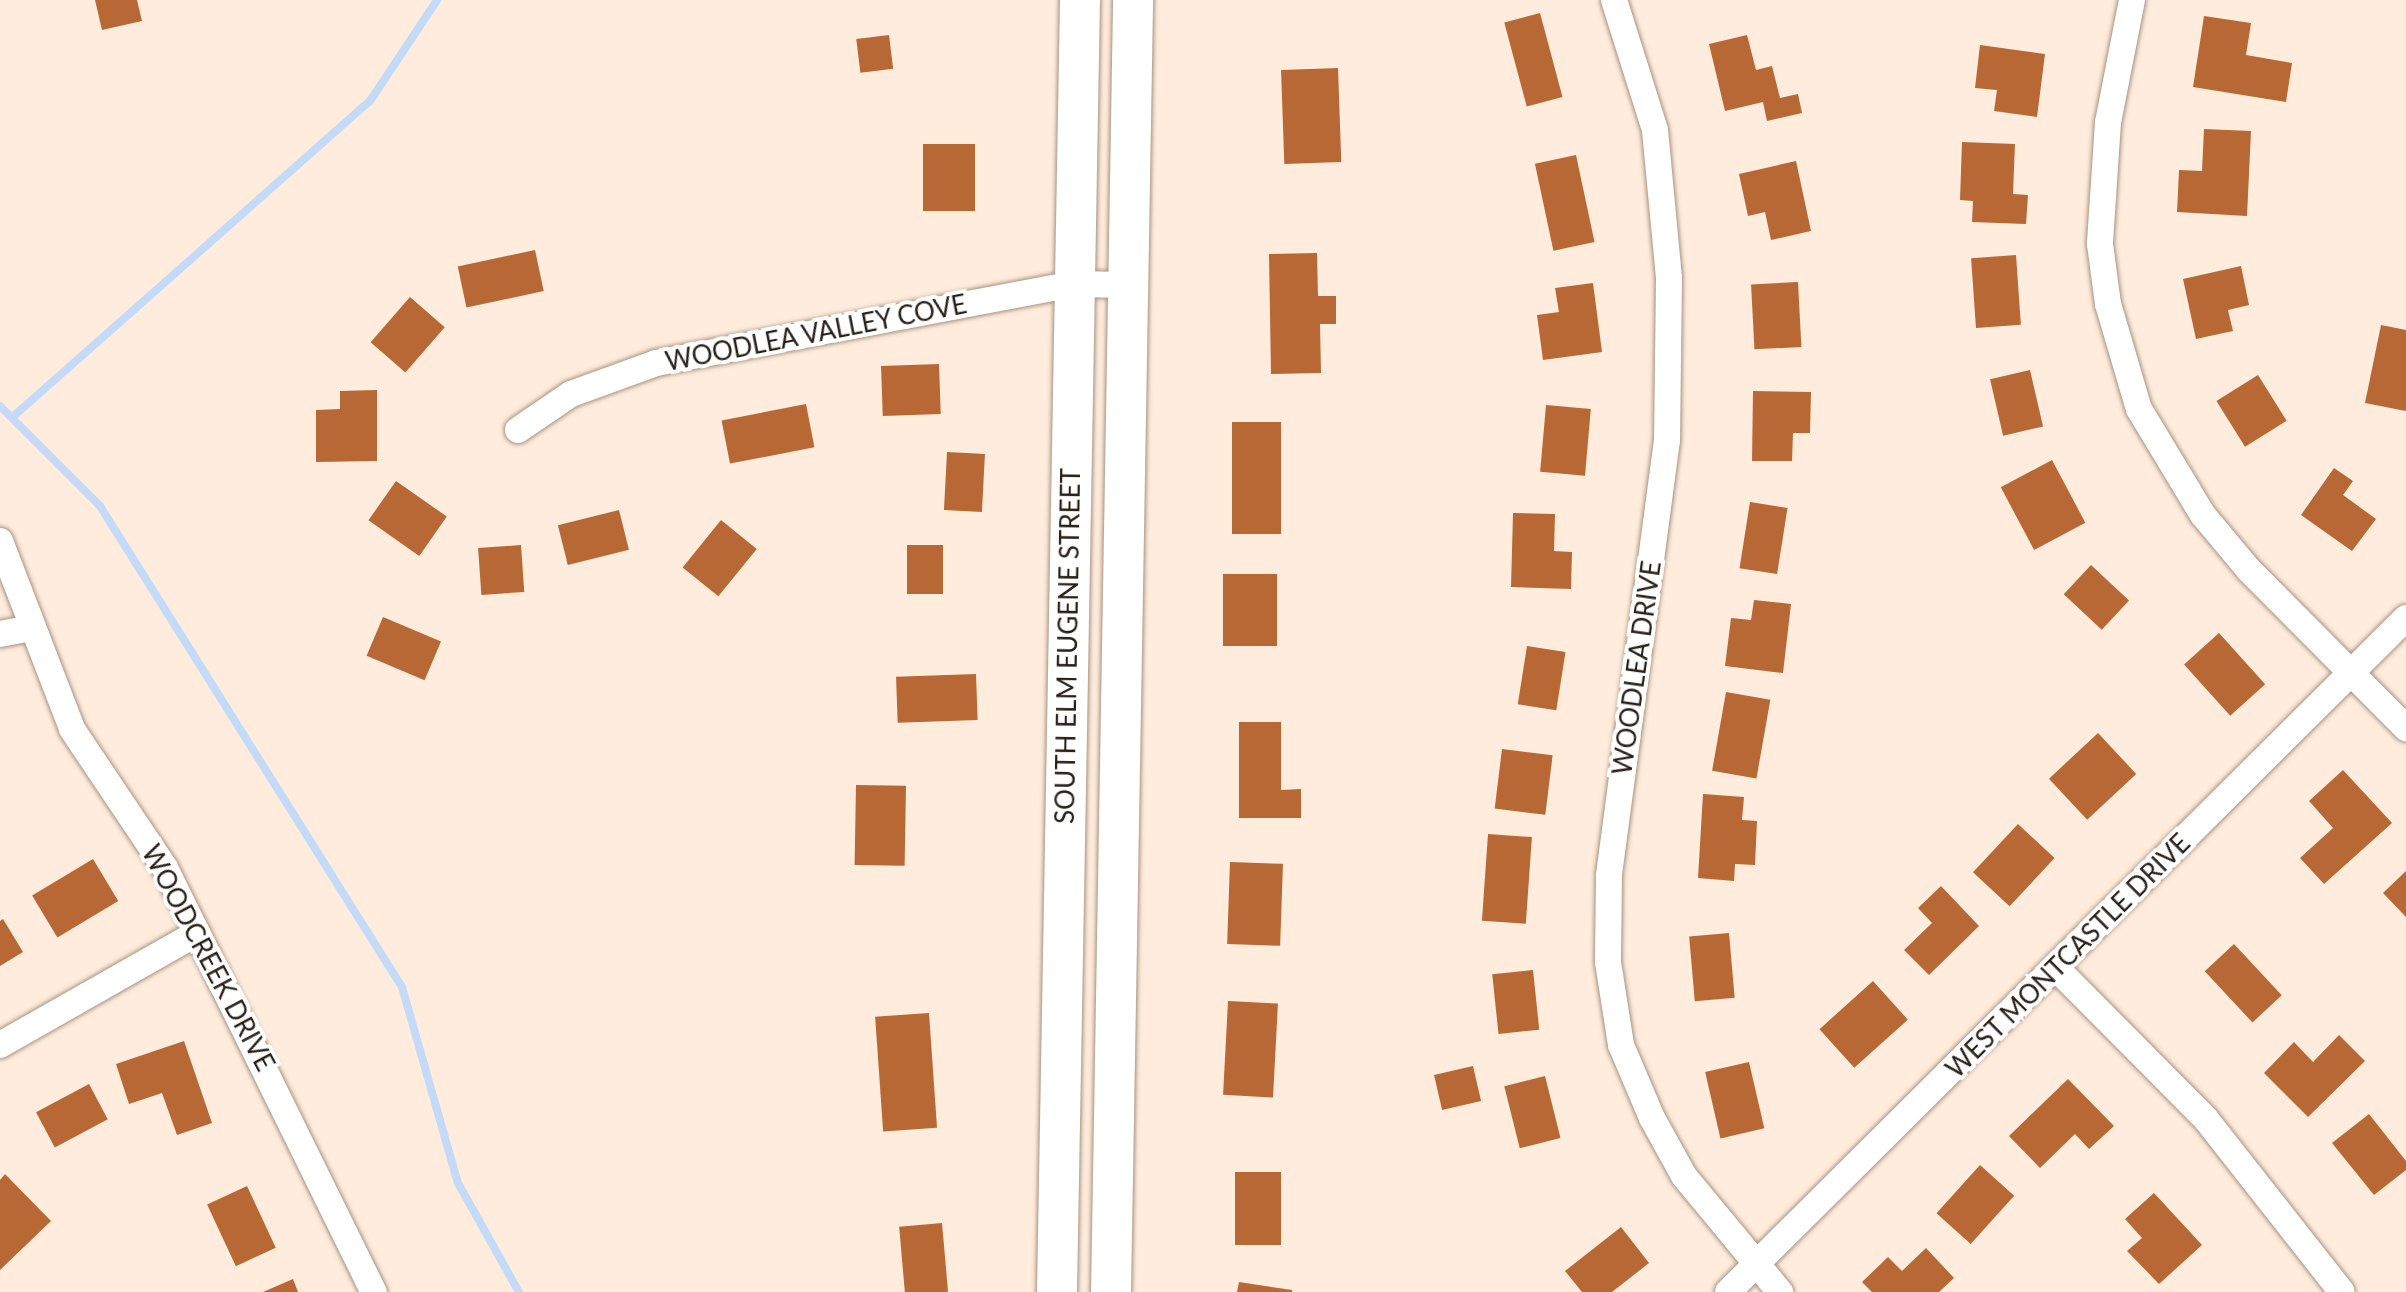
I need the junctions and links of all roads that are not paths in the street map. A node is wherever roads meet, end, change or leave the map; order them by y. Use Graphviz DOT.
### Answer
graph roads {
  1 [pos="1080,0"];
  2 [pos="1133,0"];
  3 [pos="1614,0"];
  4 [pos="2132,0"];
  5 [pos="1074,284"];
  6 [pos="1128,285"];
  7 [pos="518,430"];
  8 [pos="0,541"];
  9 [pos="2406,618"];
  10 [pos="32,628"];
  11 [pos="0,634"];
  12 [pos="2350,673"];
  13 [pos="2406,728"];
  14 [pos="197,933"];
  15 [pos="2057,969"];
  16 [pos="0,1045"];
  17 [pos="1756,1266"];
  18 [pos="374,1292"];
  19 [pos="1057,1292"];
  20 [pos="1111,1292"];
  21 [pos="1728,1292"];
  22 [pos="1780,1292"];
  23 [pos="2342,1292"];
  1 -- 5 [label="main road, SOUTH ELM EUGENE STREET"];
  2 -- 6 [label="main road, SOUTH ELM EUGENE STREET"];
  3 -- 17 [label="street, WOODLEA DRIVE"];
  4 -- 12 [label="street"];
  5 -- 6 [label="street, WOODLEA VALLEY COVE"];
  5 -- 7 [label="street, WOODLEA VALLEY COVE"];
  5 -- 19 [label="main road, SOUTH ELM EUGENE STREET"];
  6 -- 20 [label="main road, SOUTH ELM EUGENE STREET"];
  8 -- 10 [label="street, WOODCREEK DRIVE"];
  9 -- 12 [label="street, WEST MONTCASTLE DRIVE"];
  10 -- 11 [label="street"];
  10 -- 14 [label="street, WOODCREEK DRIVE"];
  12 -- 13 [label="street"];
  12 -- 15 [label="street, WEST MONTCASTLE DRIVE"];
  14 -- 16 [label="street"];
  14 -- 18 [label="street, WOODCREEK DRIVE"];
  15 -- 17 [label="street, WEST MONTCASTLE DRIVE"];
  15 -- 23 [label="street"];
  17 -- 21 [label="street, WEST MONTCASTLE DRIVE"];
  17 -- 22 [label="street, WOODLEA DRIVE"];
}
